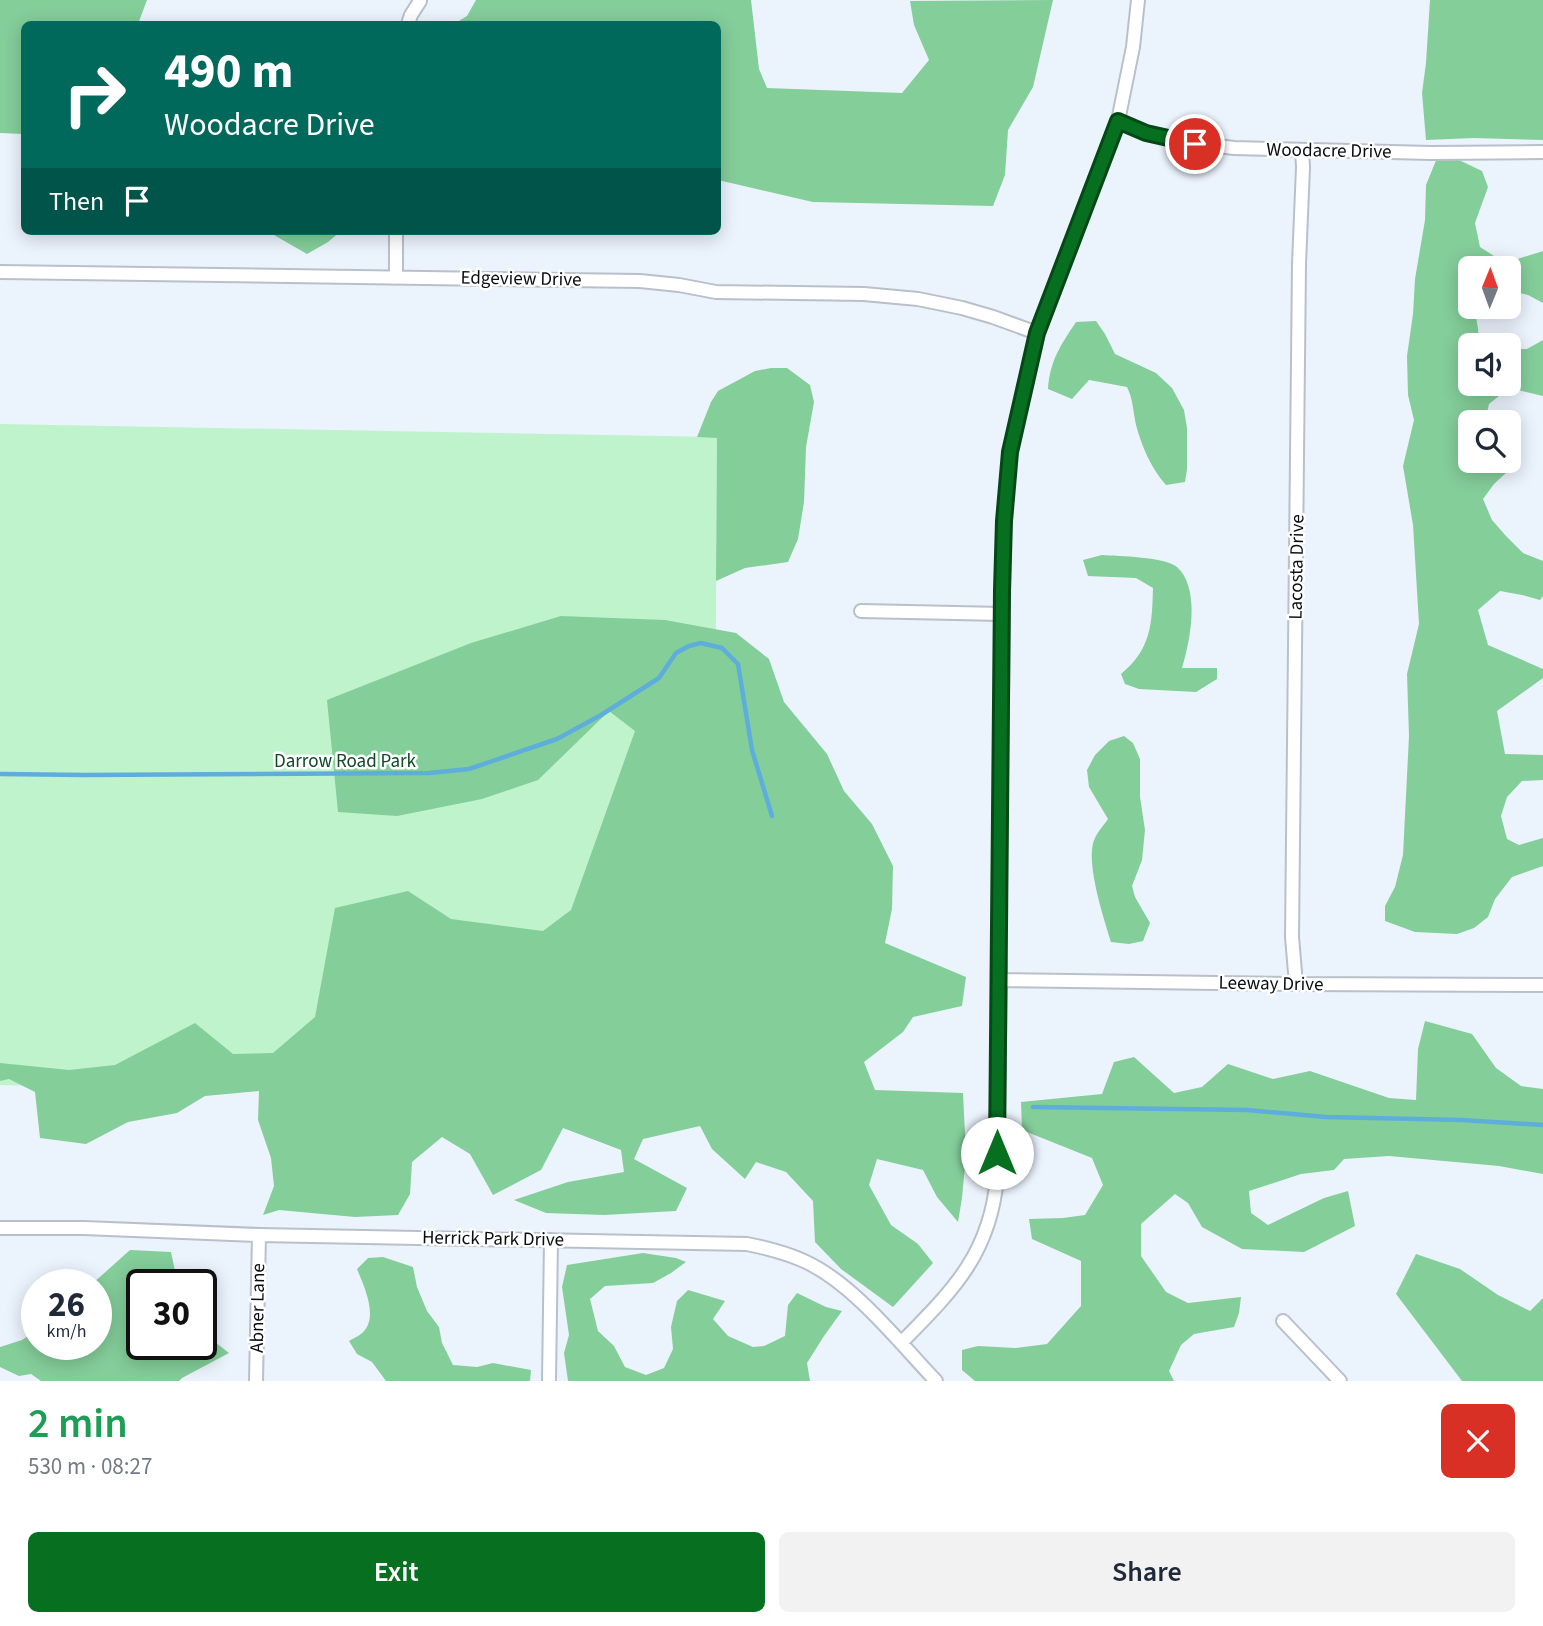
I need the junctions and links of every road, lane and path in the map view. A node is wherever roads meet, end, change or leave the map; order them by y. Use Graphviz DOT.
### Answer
graph roads {
  1 [pos="1138,0"];
  2 [pos="420,1"];
  3 [pos="409,21"];
  4 [pos="1118,121"];
  5 [pos="1302,151"];
  6 [pos="1543,152"];
  7 [pos="396,235"];
  8 [pos="0,272"];
  9 [pos="396,278"];
  10 [pos="1037,333"];
  11 [pos="861,611"];
  12 [pos="1002,614"];
  13 [pos="1000,980"];
  14 [pos="1296,984"];
  15 [pos="1543,985"];
  16 [pos="0,1228"];
  17 [pos="259,1235"];
  18 [pos="551,1240"];
  19 [pos="1283,1321"];
  20 [pos="901,1343"];
  21 [pos="256,1381"];
  22 [pos="549,1381"];
  23 [pos="936,1381"];
  24 [pos="1340,1381"];
  1 -- 4 [label="street"];
  2 -- 3 [label="street"];
  4 -- 5 [label="street, Woodacre Drive"];
  4 -- 10 [label="street"];
  5 -- 6 [label="street, Woodacre Drive"];
  5 -- 14 [label="street, Lacosta Drive"];
  7 -- 9 [label="street"];
  8 -- 9 [label="street, Edgeview Drive"];
  9 -- 10 [label="street, Edgeview Drive"];
  10 -- 12 [label="street"];
  11 -- 12 [label="street"];
  12 -- 13 [label="street"];
  13 -- 14 [label="street, Leeway Drive"];
  13 -- 20 [label="street"];
  14 -- 15 [label="street, Leeway Drive"];
  16 -- 17 [label="street, Herrick Park Drive"];
  17 -- 18 [label="street, Herrick Park Drive"];
  17 -- 21 [label="street, Abner Lane"];
  18 -- 20 [label="street, Herrick Park Drive"];
  18 -- 22 [label="street"];
  19 -- 24 [label="street"];
  20 -- 23 [label="street, Herrick Park Drive"];
}
